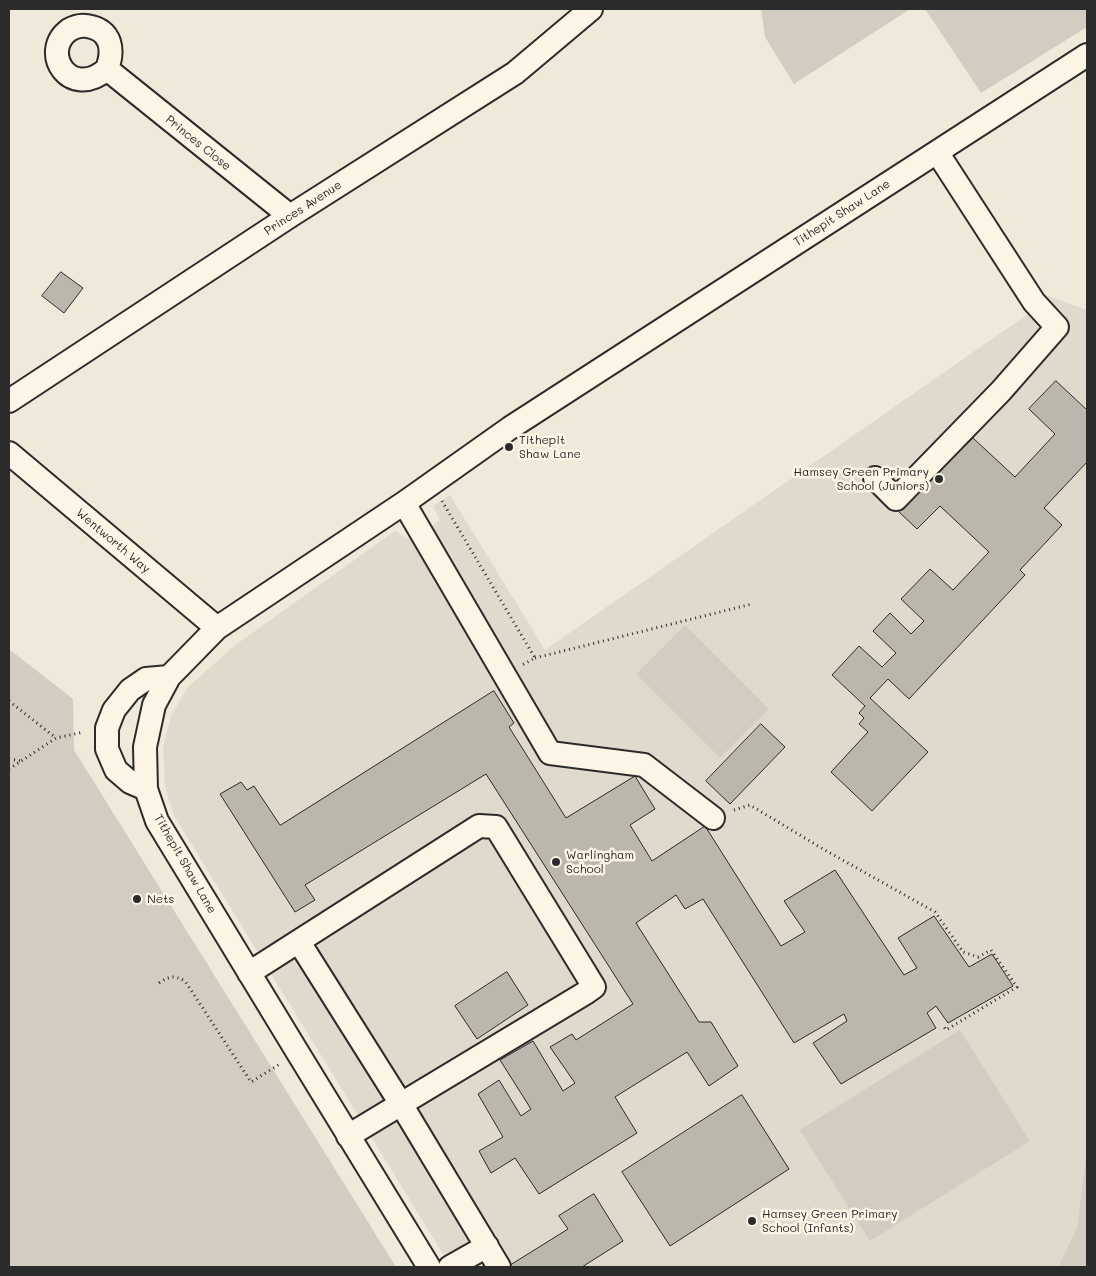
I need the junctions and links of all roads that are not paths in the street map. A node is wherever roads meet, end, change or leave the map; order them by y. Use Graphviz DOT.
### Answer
graph roads {
  1 [pos="591,9"];
  2 [pos="1087,55"];
  3 [pos="107,70"];
  4 [pos="937,152"];
  5 [pos="290,216"];
  6 [pos="9,401"];
  7 [pos="9,453"];
  8 [pos="875,478"];
  9 [pos="404,503"];
  10 [pos="217,628"];
  11 [pos="169,677"];
  12 [pos="146,789"];
  13 [pos="713,818"];
  14 [pos="299,942"];
  15 [pos="250,973"];
  16 [pos="401,1104"];
  17 [pos="348,1136"];
  18 [pos="487,1246"];
  19 [pos="429,1267"];
  20 [pos="450,1267"];
  21 [pos="499,1267"];
  1 -- 5 [label="street, Princes Avenue"];
  2 -- 4 [label="street, Tithepit Shaw Lane"];
  3 -- 5 [label="street, Princes Close"];
  4 -- 8 [label="street"];
  4 -- 9 [label="street, Tithepit Shaw Lane"];
  5 -- 6 [label="street, Princes Avenue"];
  7 -- 10 [label="street, Wentworth Way"];
  9 -- 10 [label="street, Tithepit Shaw Lane"];
  9 -- 13 [label="street"];
  10 -- 11 [label="street, Tithepit Shaw Lane"];
  11 -- 12 [label="street, Tithepit Shaw Lane"];
  11 -- 12 [label="street"];
  12 -- 15 [label="street, Tithepit Shaw Lane"];
  14 -- 15 [label="street"];
  14 -- 16 [label="street"];
  14 -- 16 [label="street"];
  15 -- 17 [label="street, Tithepit Shaw Lane"];
  16 -- 17 [label="street"];
  16 -- 18 [label="street"];
  17 -- 19 [label="street, Tithepit Shaw Lane"];
  18 -- 20 [label="street"];
  18 -- 21 [label="street"];
}
